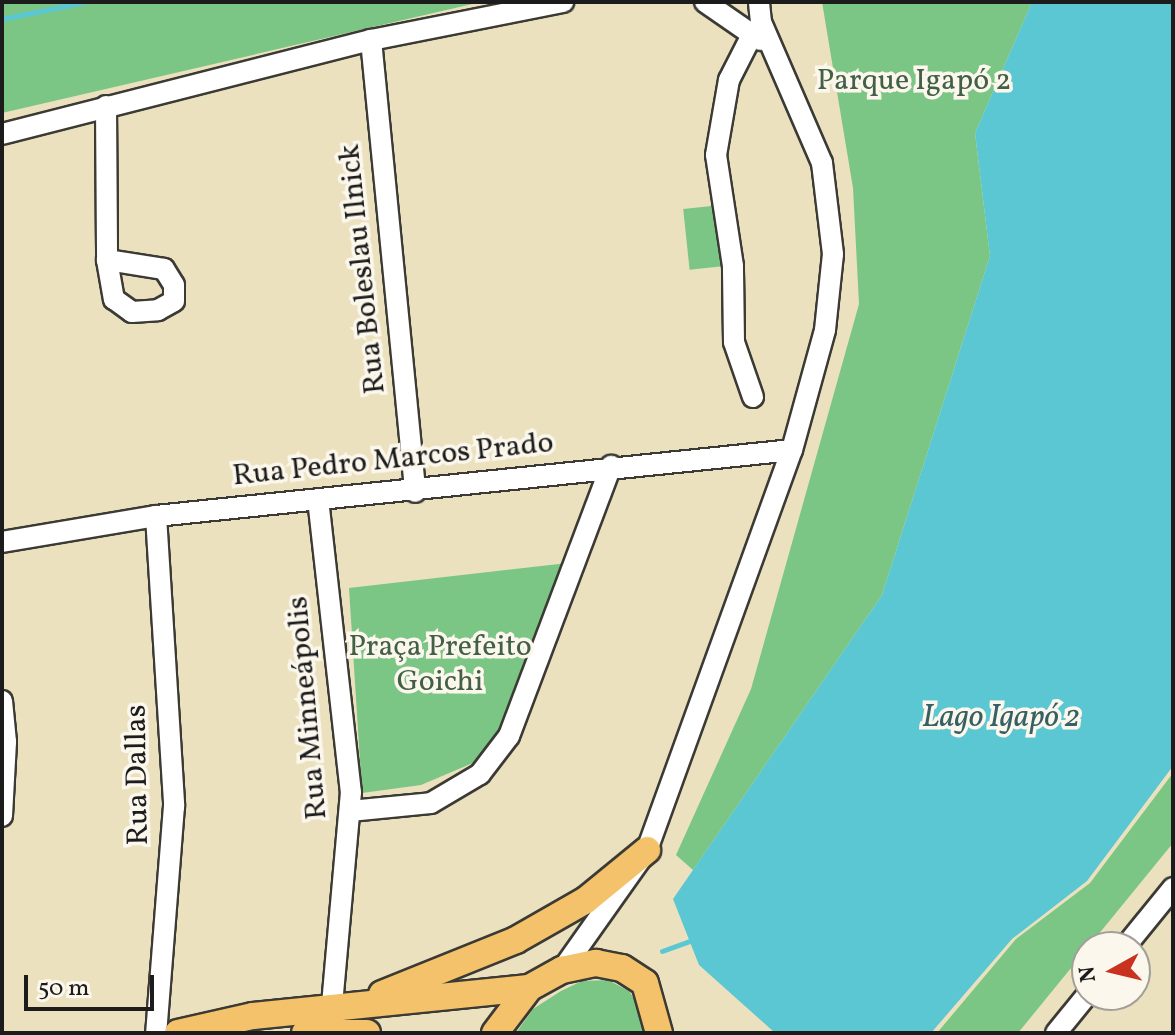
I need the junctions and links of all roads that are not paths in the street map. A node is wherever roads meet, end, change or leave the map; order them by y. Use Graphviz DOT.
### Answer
graph roads {
  1 [pos="563,2"];
  2 [pos="705,2"];
  3 [pos="759,2"];
  4 [pos="754,31"];
  5 [pos="371,40"];
  6 [pos="777,60"];
  7 [pos="106,106"];
  8 [pos="2,134"];
  9 [pos="107,260"];
  10 [pos="753,397"];
  11 [pos="792,450"];
  12 [pos="611,466"];
  13 [pos="415,492"];
  14 [pos="318,499"];
  15 [pos="156,516"];
  16 [pos="2,542"];
  17 [pos="2,701"];
  18 [pos="350,811"];
  19 [pos="2,816"];
  20 [pos="647,850"];
  21 [pos="1173,888"];
  22 [pos="1138,931"];
  23 [pos="562,970"];
  24 [pos="529,988"];
  25 [pos="1074,1011"];
  26 [pos="339,1019"];
  27 [pos="156,1033"];
  28 [pos="178,1033"];
  29 [pos="305,1033"];
  30 [pos="367,1033"];
  31 [pos="495,1033"];
  32 [pos="659,1033"];
  33 [pos="1056,1033"];
  1 -- 5 [label="street"];
  2 -- 4 [label="street"];
  3 -- 6 [label="street"];
  4 -- 6 [label="street"];
  4 -- 10 [label="street"];
  5 -- 7 [label="street"];
  5 -- 13 [label="street, Rua Boleslau Ilnick"];
  6 -- 11 [label="street"];
  7 -- 8 [label="street"];
  7 -- 9 [label="street"];
  11 -- 12 [label="street, Rua Pedro Marcos Prado"];
  11 -- 20 [label="street"];
  12 -- 13 [label="street, Rua Pedro Marcos Prado"];
  12 -- 18 [label="street"];
  13 -- 14 [label="street, Rua Pedro Marcos Prado"];
  14 -- 15 [label="street, Rua Pedro Marcos Prado"];
  14 -- 18 [label="street, Rua Minneápolis"];
  15 -- 16 [label="street, Rua Pedro Marcos Prado"];
  15 -- 27 [label="street, Rua Dallas"];
  17 -- 19 [label="street"];
  18 -- 26 [label="street, Rua Minneápolis"];
  20 -- 23 [label="street"];
  20 -- 26 [label="main road"];
  21 -- 22 [label="street"];
  23 -- 24 [label="main road"];
  23 -- 32 [label="main road"];
  24 -- 26 [label="main road"];
  24 -- 31 [label="main road"];
  25 -- 33 [label="street"];
  26 -- 28 [label="main road"];
  26 -- 29 [label="main road"];
  26 -- 30 [label="main road"];
}
